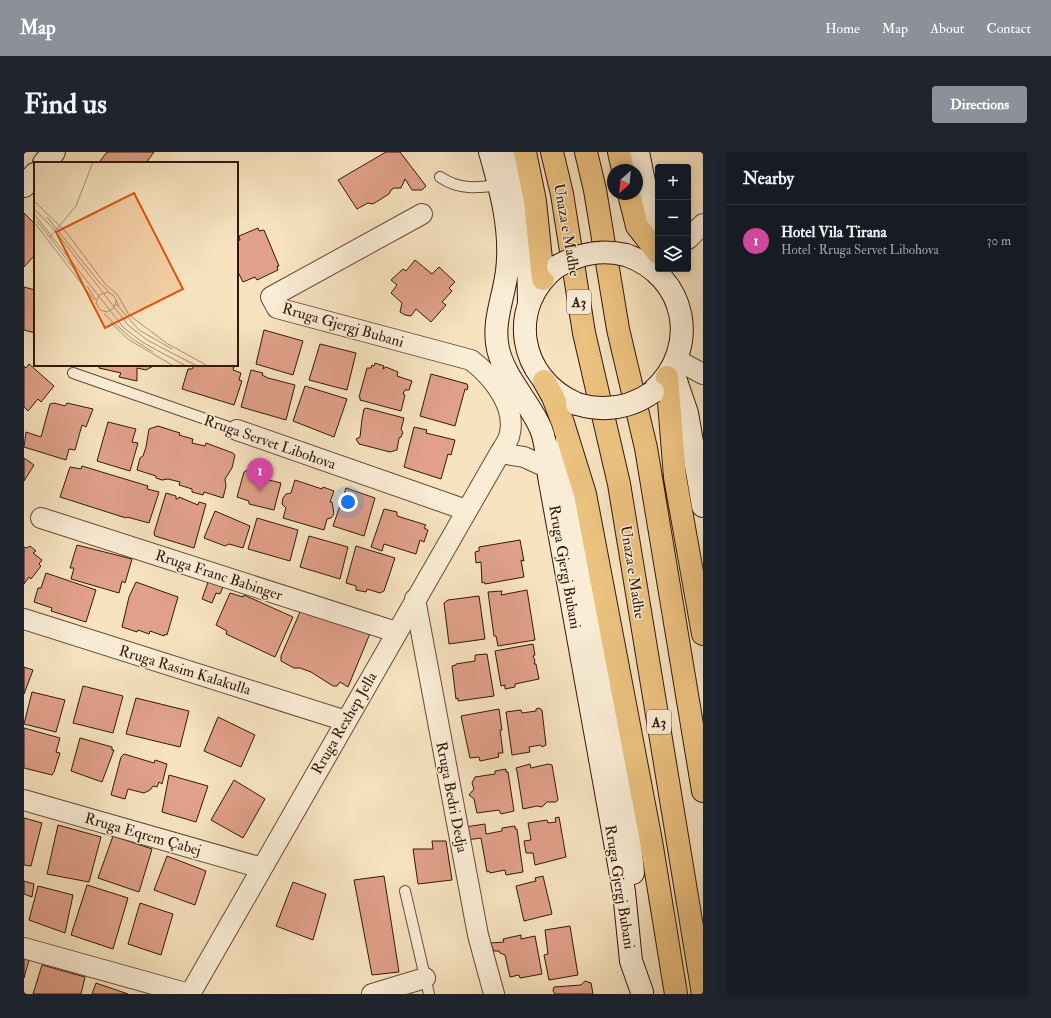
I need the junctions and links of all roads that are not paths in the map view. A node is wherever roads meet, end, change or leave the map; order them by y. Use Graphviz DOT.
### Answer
graph roads {
  1 [pos="54,152"];
  2 [pos="490,152"];
  3 [pos="508,152"];
  4 [pos="525,152"];
  5 [pos="552,152"];
  6 [pos="586,152"];
  7 [pos="619,152"];
  8 [pos="638,152"];
  9 [pos="45,162"];
  10 [pos="622,164"];
  11 [pos="34,175"];
  12 [pos="440,177"];
  13 [pos="499,185"];
  14 [pos="24,186"];
  15 [pos="630,200"];
  16 [pos="422,214"];
  17 [pos="703,224"];
  18 [pos="691,236"];
  19 [pos="655,237"];
  20 [pos="655,248"];
  21 [pos="551,273"];
  22 [pos="665,274"];
  23 [pos="529,305"];
  24 [pos="73,373"];
  25 [pos="703,374"];
  26 [pos="667,375"];
  27 [pos="544,381"];
  28 [pos="510,418"];
  29 [pos="237,430"];
  30 [pos="567,438"];
  31 [pos="500,453"];
  32 [pos="548,468"];
  33 [pos="703,506"];
  34 [pos="466,510"];
  35 [pos="41,518"];
  36 [pos="415,599"];
  37 [pos="24,620"];
  38 [pos="396,632"];
  39 [pos="703,634"];
  40 [pos="346,721"];
  41 [pos="703,791"];
  42 [pos="24,800"];
  43 [pos="262,868"];
  44 [pos="405,891"];
  45 [pos="24,948"];
  46 [pos="427,986"];
  47 [pos="642,993"];
  48 [pos="189,994"];
  49 [pos="372,994"];
  50 [pos="494,994"];
  51 [pos="676,994"];
  52 [pos="703,994"];
  1 -- 9 [label="main road"];
  2 -- 13 [label="main road, Rruga Gjergj Bubani"];
  3 -- 23 [label="main road"];
  4 -- 21 [label="highway"];
  5 -- 52 [label="highway, Unaza e Madhe / A3"];
  6 -- 41 [label="highway, A3"];
  7 -- 10 [label="highway"];
  8 -- 19 [label="main road"];
  11 -- 14 [label="main road"];
  12 -- 13 [label="lane"];
  13 -- 32 [label="main road, Rruga Gjergj Bubani"];
  15 -- 20 [label="highway"];
  16 -- 28 [label="street, Rruga Gjergj Bubani"];
  17 -- 18 [label="street"];
  21 -- 22 [label="main road, bridge"];
  21 -- 23 [label="main road"];
  22 -- 26 [label="main road"];
  23 -- 27 [label="main road"];
  24 -- 29 [label="lane, Rruga Servet Libohova"];
  25 -- 26 [label="street"];
  26 -- 27 [label="main road, bridge"];
  26 -- 33 [label="main road"];
  26 -- 39 [label="highway"];
  27 -- 30 [label="highway"];
  28 -- 31 [label="street, Rruga Rexhep Jella"];
  29 -- 34 [label="street, Rruga Servet Libohova"];
  30 -- 47 [label="main road"];
  30 -- 51 [label="highway"];
  31 -- 32 [label="street"];
  31 -- 34 [label="street, Rruga Rexhep Jella"];
  32 -- 47 [label="main road, Rruga Gjergj Bubani"];
  34 -- 36 [label="street, Rruga Rexhep Jella"];
  35 -- 38 [label="street, Rruga Franc Babinger"];
  36 -- 38 [label="street, Rruga Rexhep Jella"];
  36 -- 50 [label="street, Rruga Bedri Dedja"];
  37 -- 40 [label="street, Rruga Rasim Kalakulla"];
  38 -- 40 [label="street, Rruga Rexhep Jella"];
  40 -- 43 [label="street, Rruga Rexhep Jella"];
  42 -- 43 [label="street, Rruga Eqrem Çabej"];
  43 -- 48 [label="street, Rruga Rexhep Jella"];
  44 -- 46 [label="lane"];
  45 -- 48 [label="street"];
  46 -- 49 [label="street"];
}
